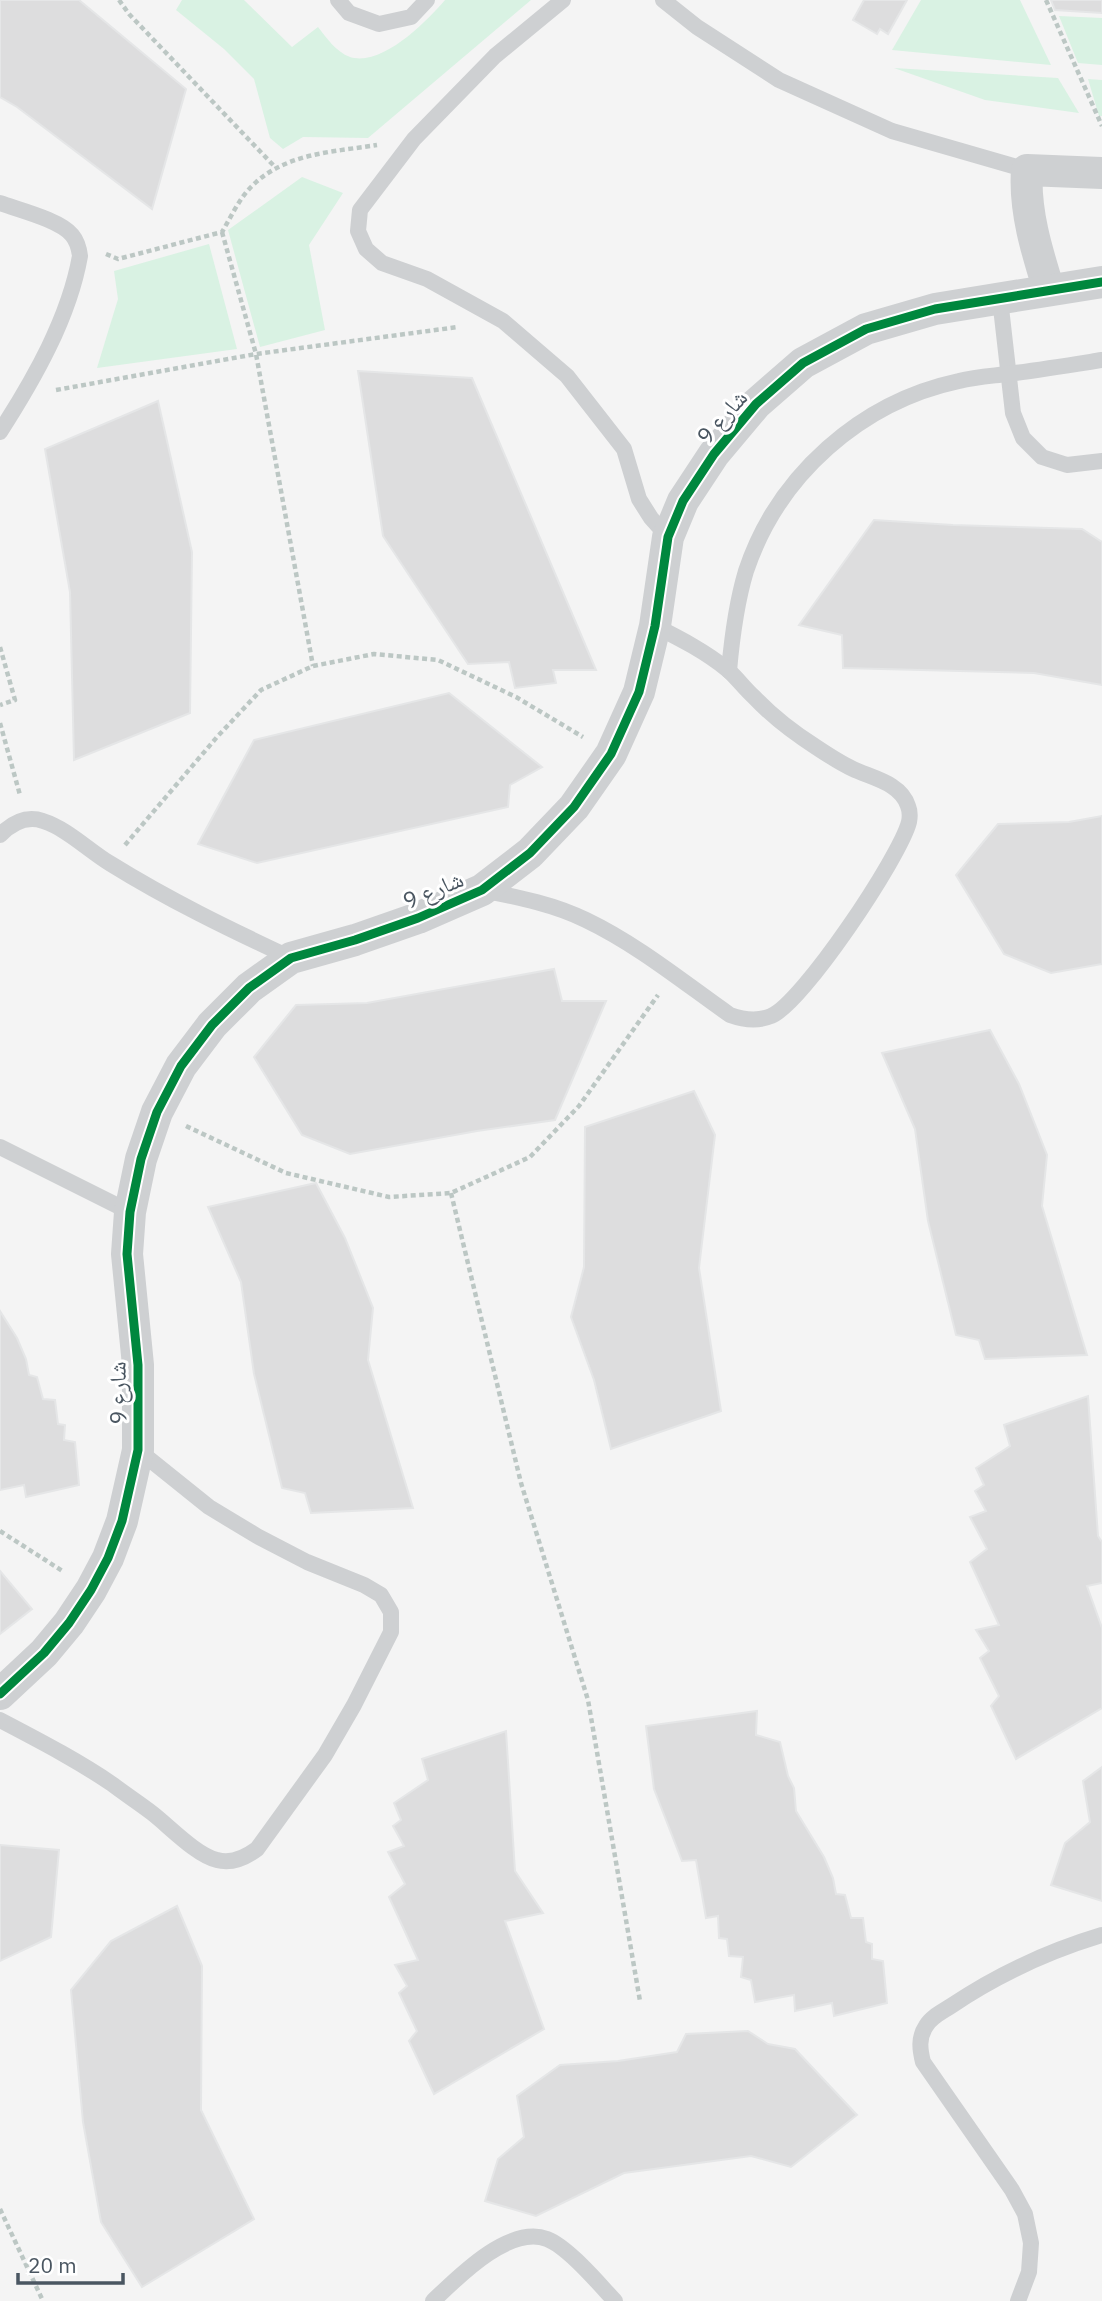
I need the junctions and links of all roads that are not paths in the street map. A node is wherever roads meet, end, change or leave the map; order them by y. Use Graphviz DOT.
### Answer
graph roads {
  1 [pos="338,0"];
  2 [pos="427,0"];
  3 [pos="563,0"];
  4 [pos="663,0"];
  5 [pos="1027,170"];
  6 [pos="1102,173"];
  7 [pos="0,203"];
  8 [pos="1102,282"];
  9 [pos="1049,290"];
  10 [pos="1000,299"];
  11 [pos="1102,360"];
  12 [pos="1008,374"];
  13 [pos="0,432"];
  14 [pos="1102,461"];
  15 [pos="668,537"];
  16 [pos="655,626"];
  17 [pos="729,671"];
  18 [pos="0,835"];
  19 [pos="482,890"];
  20 [pos="291,958"];
  21 [pos="0,1147"];
  22 [pos="130,1212"];
  23 [pos="138,1450"];
  24 [pos="0,1693"];
  25 [pos="0,1720"];
  26 [pos="1102,1936"];
  27 [pos="1019,2299"];
  28 [pos="433,2301"];
  29 [pos="615,2301"];
  30 [pos="1003,2301"];
  1 -- 2 [label="lane"];
  3 -- 15 [label="lane"];
  4 -- 5 [label="lane"];
  5 -- 6 [label="street"];
  5 -- 9 [label="street"];
  7 -- 13 [label="lane"];
  8 -- 9 [label="street, شارع 9"];
  9 -- 10 [label="street, شارع 9"];
  10 -- 12 [label="lane"];
  10 -- 15 [label="street, شارع 9"];
  11 -- 12 [label="lane"];
  12 -- 14 [label="lane"];
  12 -- 17 [label="lane"];
  15 -- 16 [label="street, شارع 9"];
  16 -- 17 [label="lane"];
  16 -- 19 [label="street, شارع 9"];
  17 -- 19 [label="lane"];
  18 -- 20 [label="lane"];
  19 -- 20 [label="street, شارع 9"];
  20 -- 22 [label="street, شارع 9"];
  21 -- 22 [label="lane"];
  22 -- 23 [label="street, شارع 9"];
  23 -- 24 [label="street, شارع 9"];
  23 -- 25 [label="lane"];
  26 -- 27 [label="lane"];
  27 -- 30 [label="lane"];
  28 -- 29 [label="lane"];
}
